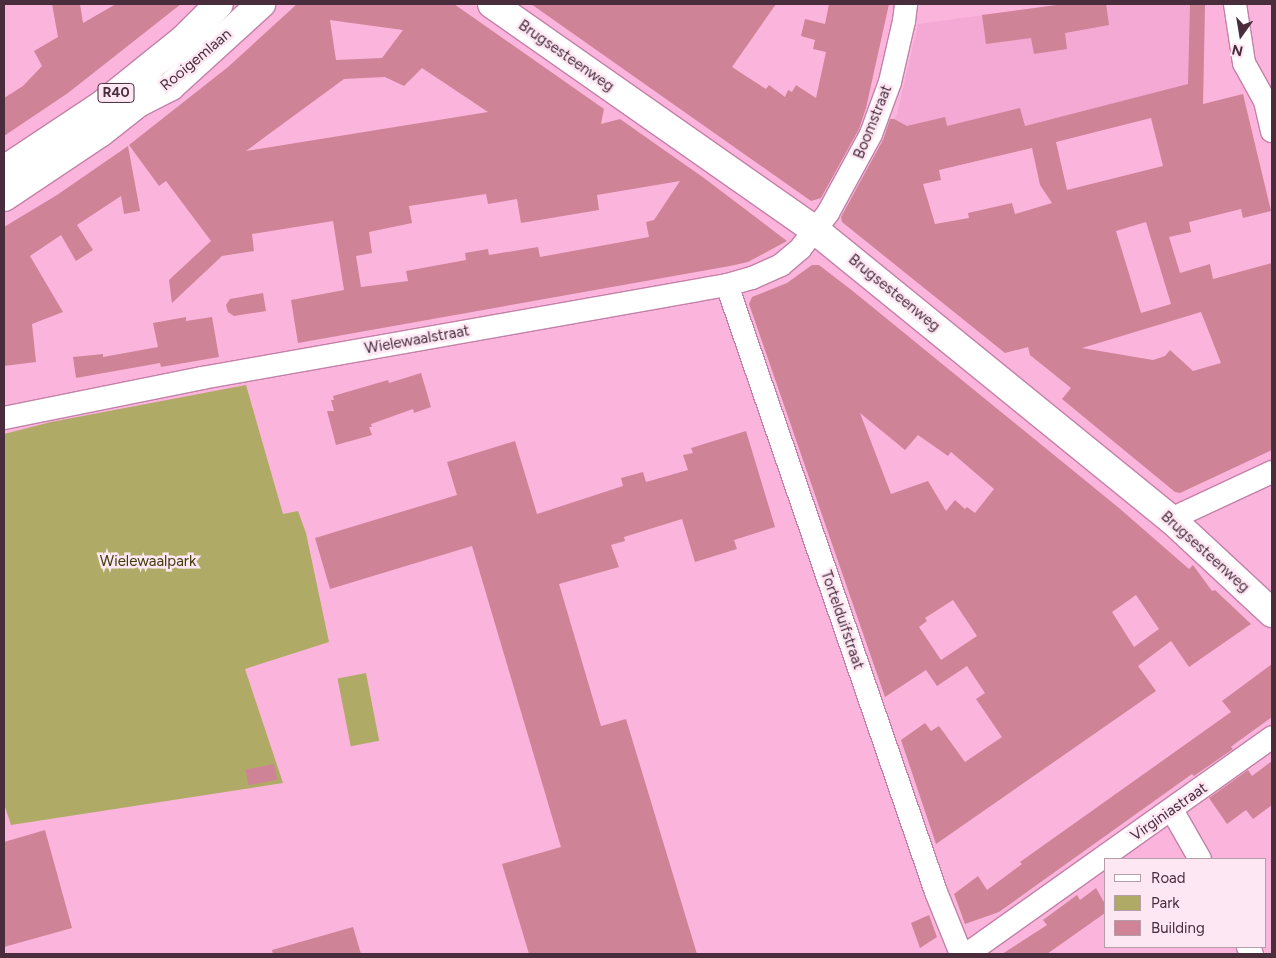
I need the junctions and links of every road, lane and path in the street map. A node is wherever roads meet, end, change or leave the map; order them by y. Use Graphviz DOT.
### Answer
graph roads {
  1 [pos="219,4"];
  2 [pos="261,4"];
  3 [pos="492,4"];
  4 [pos="906,4"];
  5 [pos="1235,4"];
  6 [pos="1269,100"];
  7 [pos="1272,130"];
  8 [pos="4,170"];
  9 [pos="4,197"];
  10 [pos="815,230"];
  11 [pos="727,285"];
  12 [pos="4,418"];
  13 [pos="1272,472"];
  14 [pos="1170,519"];
  15 [pos="1272,613"];
  16 [pos="1272,737"];
  17 [pos="1172,810"];
  18 [pos="1199,858"];
  19 [pos="961,954"];
  20 [pos="967,954"];
  1 -- 8 [label="street, Rooigemlaan / R40"];
  2 -- 9 [label="street, Rooigemlaan / R40"];
  3 -- 10 [label="street, Brugsesteenweg"];
  4 -- 10 [label="street, Boomstraat"];
  5 -- 6 [label="street"];
  6 -- 7 [label="street"];
  10 -- 11 [label="street, Wielewaalstraat"];
  10 -- 14 [label="street, Brugsesteenweg"];
  11 -- 12 [label="street, Wielewaalstraat"];
  11 -- 19 [label="street, Tortelduifstraat"];
  13 -- 14 [label="street"];
  14 -- 15 [label="street, Brugsesteenweg"];
  16 -- 17 [label="street, Virginiastraat"];
  17 -- 18 [label="street"];
  17 -- 20 [label="street, Virginiastraat"];
}
